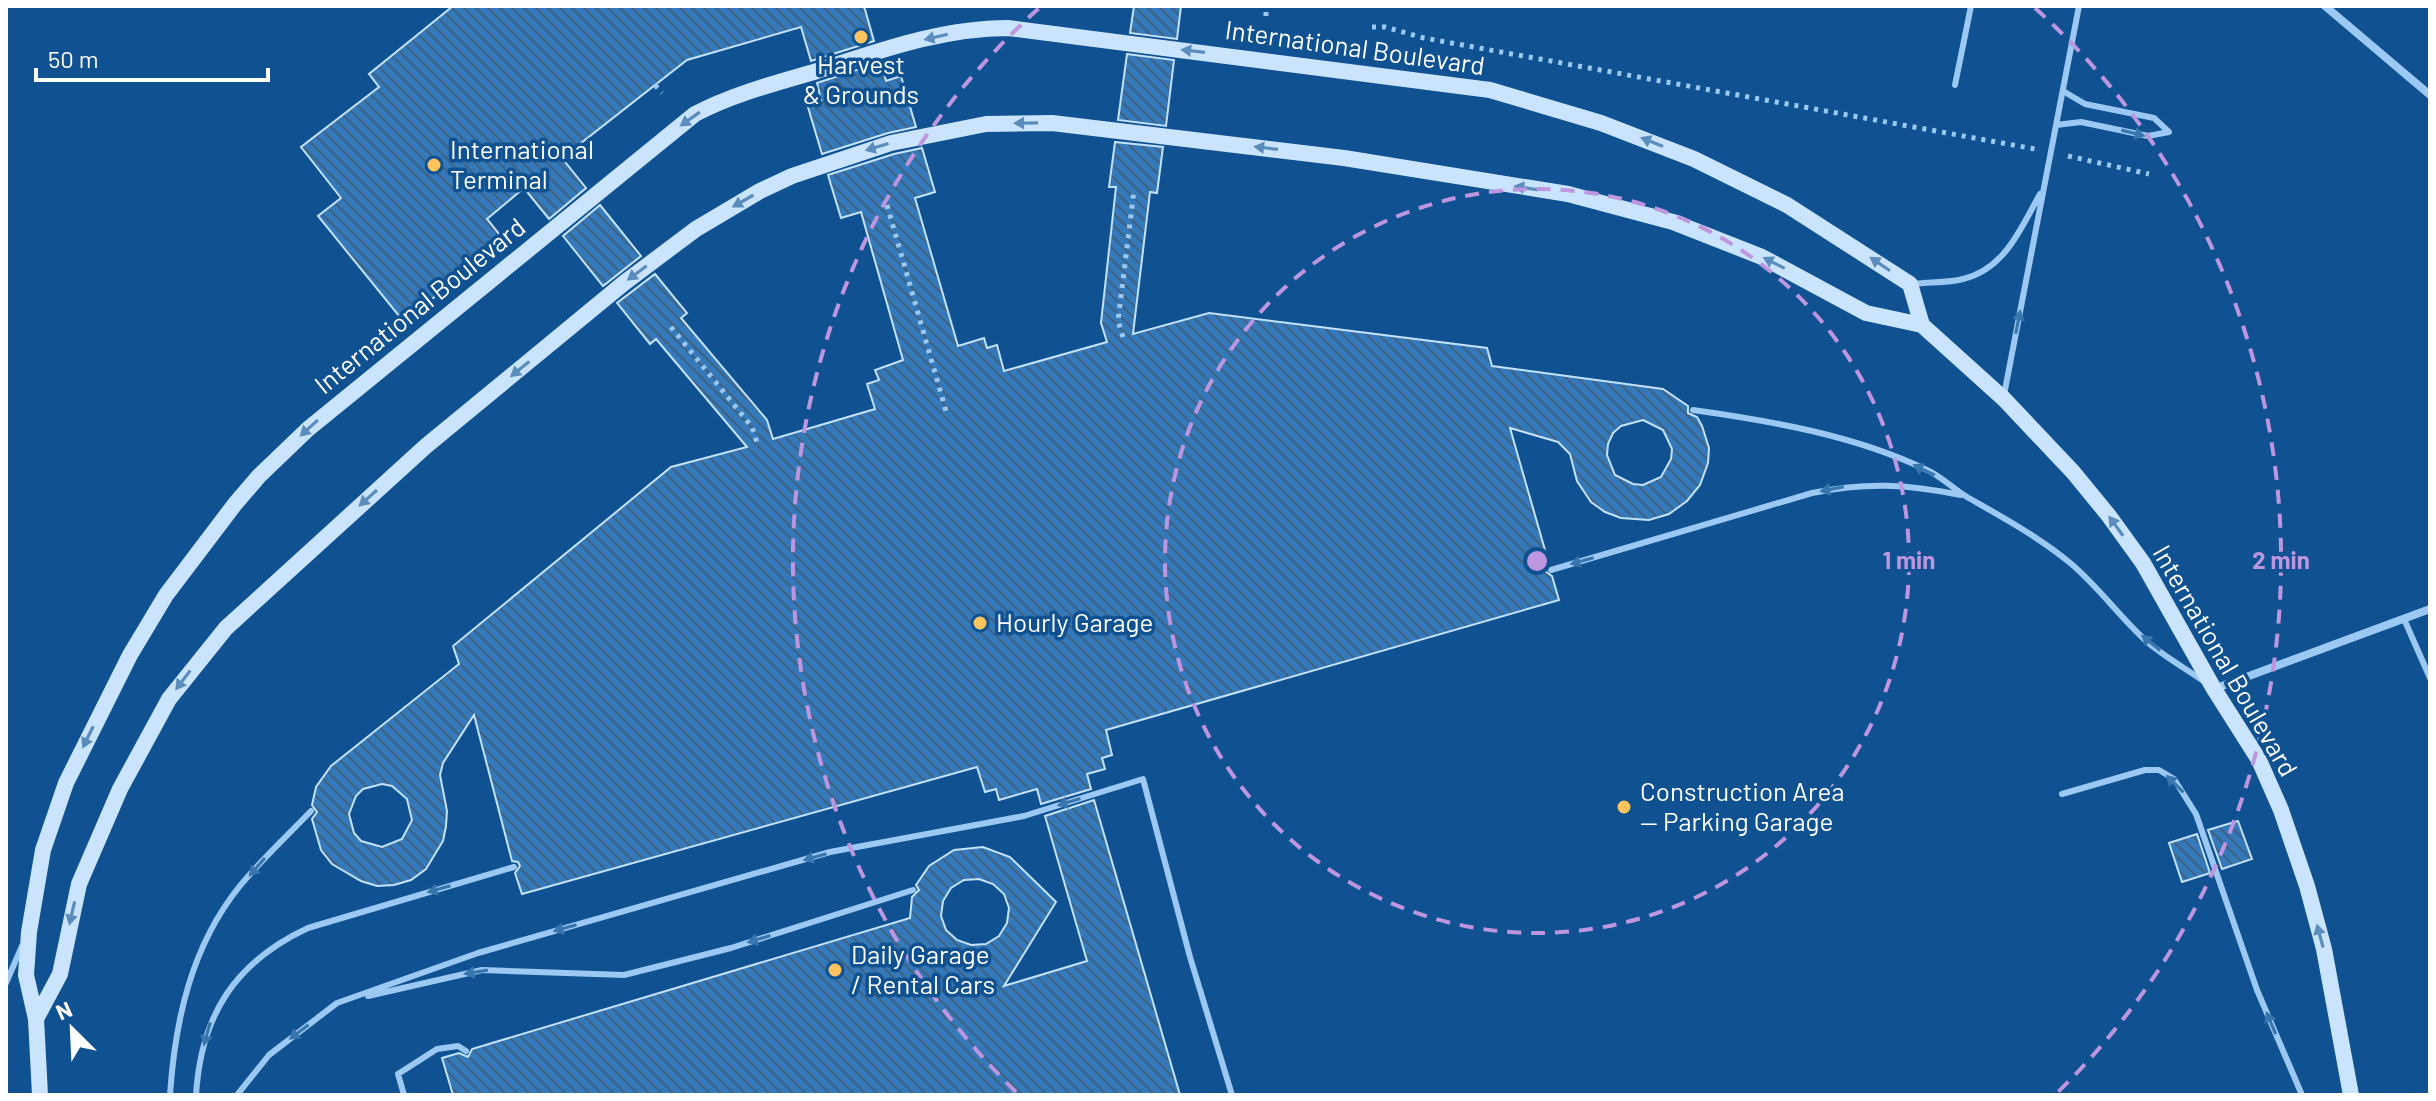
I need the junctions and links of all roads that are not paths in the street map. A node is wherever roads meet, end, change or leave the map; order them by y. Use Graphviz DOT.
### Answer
graph roads {
  1 [pos="1971,6"];
  2 [pos="2079,6"];
  3 [pos="2325,6"];
  4 [pos="1955,85"];
  5 [pos="2063,91"];
  6 [pos="2430,95"];
  7 [pos="2056,125"];
  8 [pos="2044,188"];
  9 [pos="1910,284"];
  10 [pos="1922,325"];
  11 [pos="2004,399"];
  12 [pos="1693,410"];
  13 [pos="1964,496"];
  14 [pos="1551,570"];
  15 [pos="2430,609"];
  16 [pos="2404,619"];
  17 [pos="2430,678"];
  18 [pos="2214,689"];
  19 [pos="2062,794"];
  20 [pos="311,811"];
  21 [pos="514,867"];
  22 [pos="913,890"];
  23 [pos="29,932"];
  24 [pos="6,983"];
  25 [pos="337,1003"];
  26 [pos="36,1019"];
  27 [pos="466,1051"];
  28 [pos="40,1095"];
  29 [pos="170,1095"];
  30 [pos="196,1095"];
  31 [pos="237,1095"];
  32 [pos="404,1095"];
  33 [pos="1232,1095"];
  34 [pos="2302,1095"];
  35 [pos="2351,1095"];
  1 -- 4 [label="lane"];
  2 -- 5 [label="lane"];
  3 -- 6 [label="street"];
  5 -- 7 [label="lane"];
  7 -- 5 [label="lane, one-way"];
  7 -- 8 [label="lane"];
  8 -- 9 [label="lane"];
  11 -- 8 [label="lane, one-way"];
  9 -- 10 [label="main road"];
  9 -- 23 [label="main road, International Boulevard, one-way"];
  10 -- 11 [label="main road, International Boulevard"];
  10 -- 26 [label="main road, International Boulevard, one-way"];
  18 -- 11 [label="main road, International Boulevard, one-way"];
  13 -- 12 [label="lane, one-way"];
  13 -- 14 [label="lane, one-way"];
  18 -- 13 [label="lane, one-way"];
  15 -- 16 [label="street"];
  16 -- 17 [label="lane"];
  16 -- 18 [label="street"];
  35 -- 18 [label="main road, International Boulevard, one-way"];
  34 -- 19 [label="lane, one-way"];
  20 -- 29 [label="lane, one-way"];
  21 -- 30 [label="lane, one-way"];
  22 -- 25 [label="lane, one-way"];
  23 -- 24 [label="lane"];
  23 -- 26 [label="main road, International Boulevard"];
  25 -- 31 [label="lane, one-way"];
  33 -- 25 [label="lane, one-way"];
  26 -- 28 [label="main road, International Boulevard"];
  27 -- 32 [label="lane"];
}
